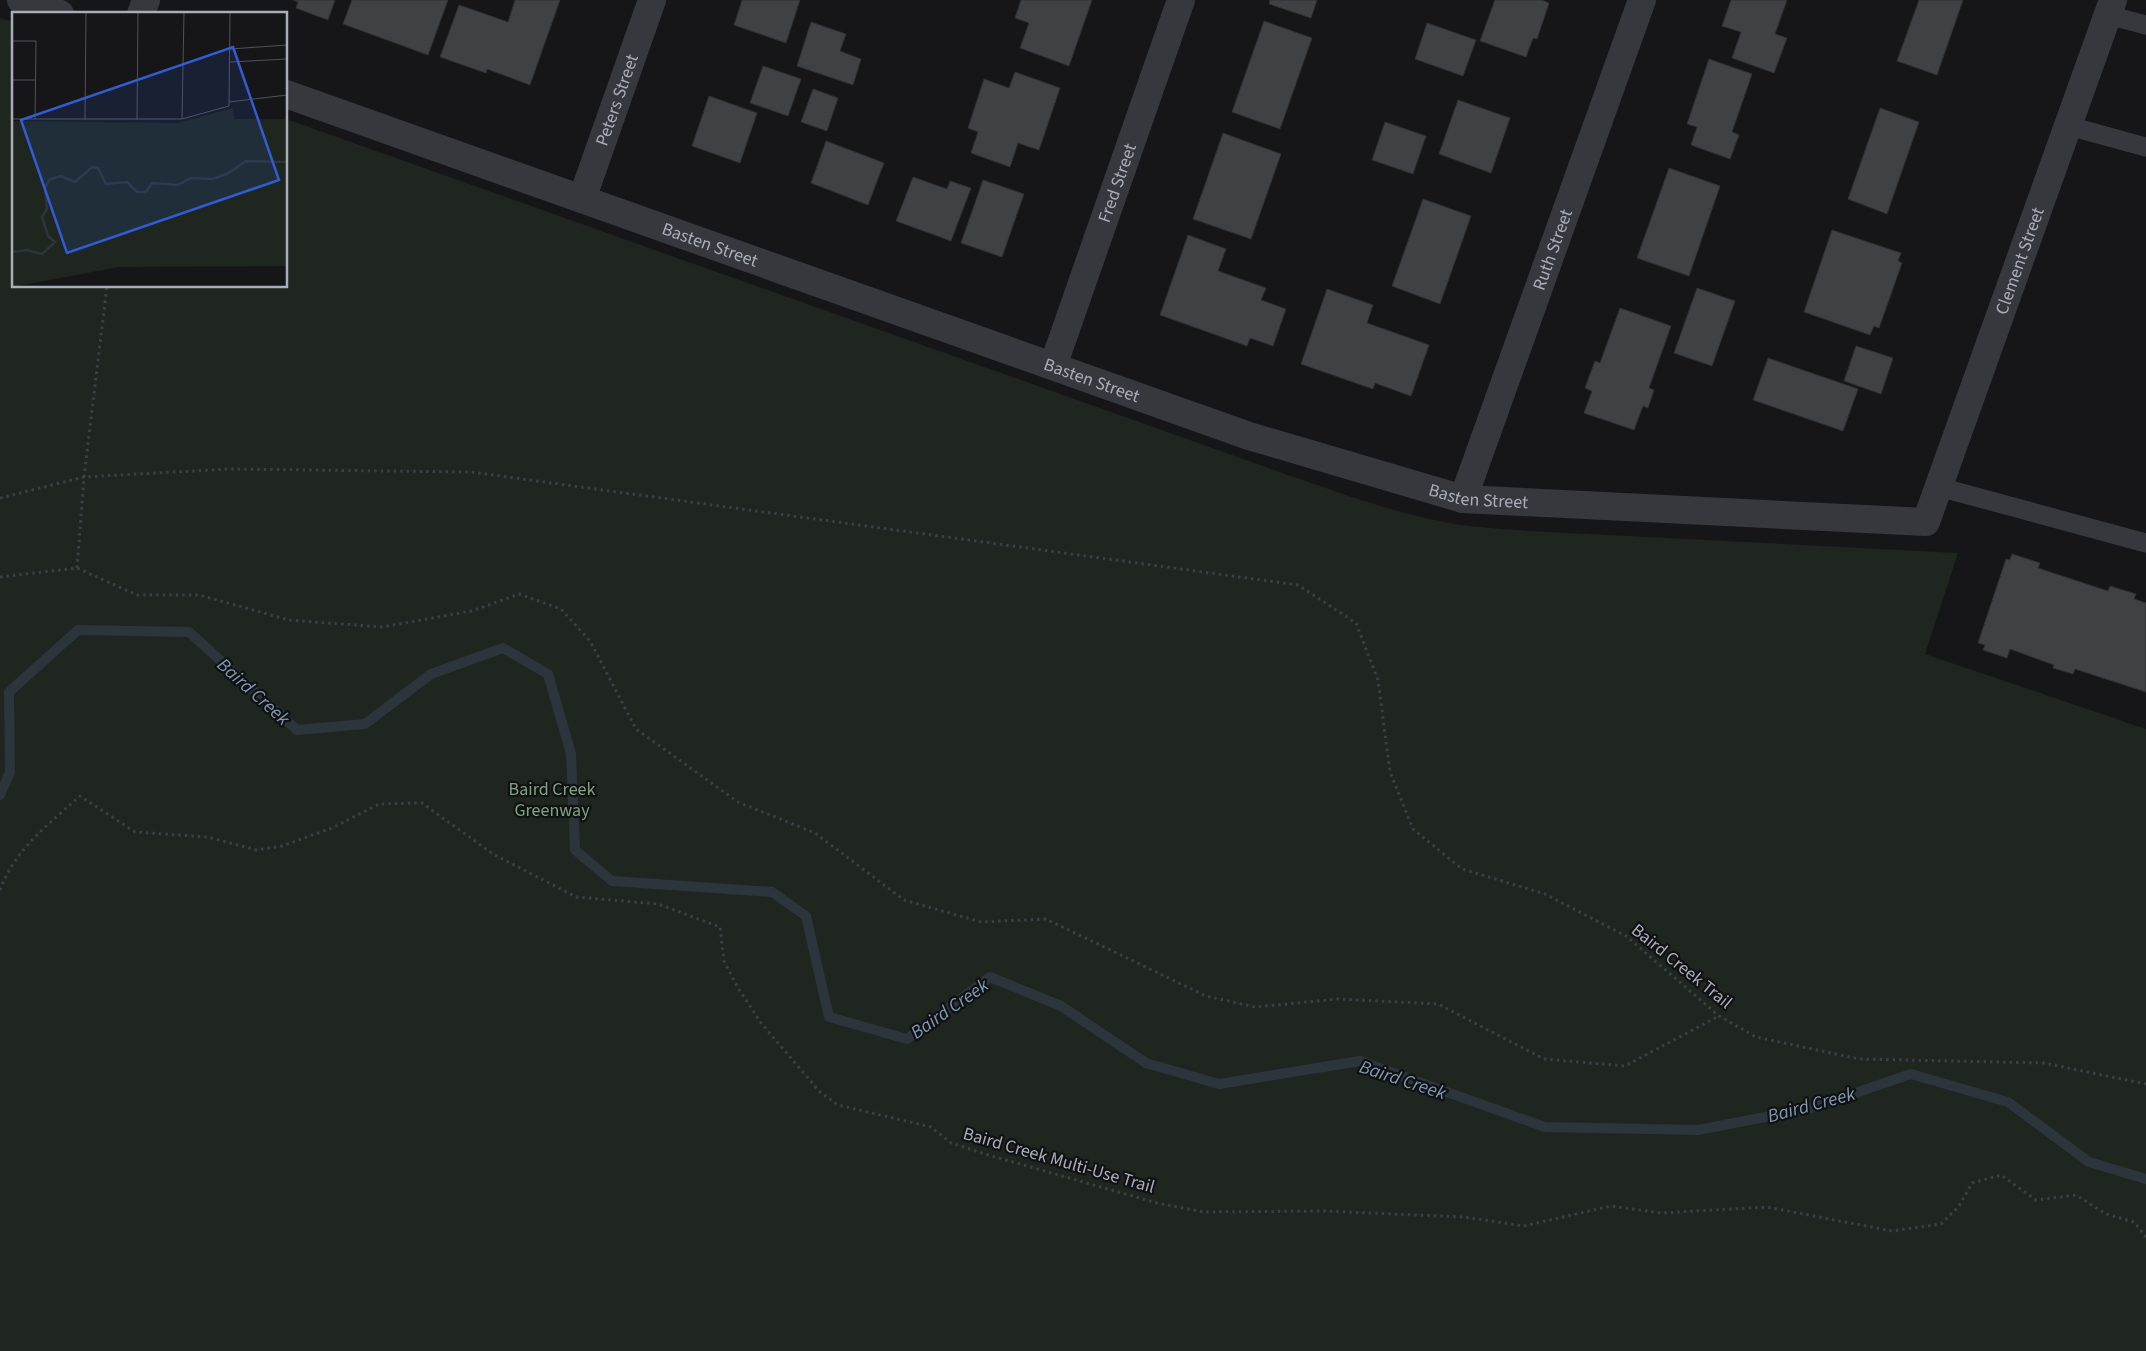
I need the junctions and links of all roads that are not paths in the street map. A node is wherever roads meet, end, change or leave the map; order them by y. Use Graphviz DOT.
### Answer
graph roads {
  1 [pos="21,0"];
  2 [pos="652,0"];
  3 [pos="1181,0"];
  4 [pos="1642,0"];
  5 [pos="2111,7"];
  6 [pos="54,12"];
  7 [pos="2146,25"];
  8 [pos="288,95"];
  9 [pos="2068,126"];
  10 [pos="2146,147"];
  11 [pos="582,199"];
  12 [pos="1053,366"];
  13 [pos="1939,487"];
  14 [pos="1463,499"];
  15 [pos="1926,522"];
  16 [pos="2146,543"];
  1 -- 6 [label="street"];
  2 -- 11 [label="street, Peters Street"];
  3 -- 12 [label="street, Fred Street"];
  4 -- 14 [label="street, Ruth Street"];
  5 -- 7 [label="lane"];
  5 -- 9 [label="street, Clement Street"];
  8 -- 11 [label="street, Basten Street"];
  9 -- 10 [label="lane"];
  9 -- 13 [label="street, Clement Street"];
  11 -- 12 [label="street, Basten Street"];
  12 -- 14 [label="street, Basten Street"];
  13 -- 15 [label="street, Clement Street"];
  13 -- 16 [label="lane"];
  14 -- 15 [label="street, Basten Street"];
}
